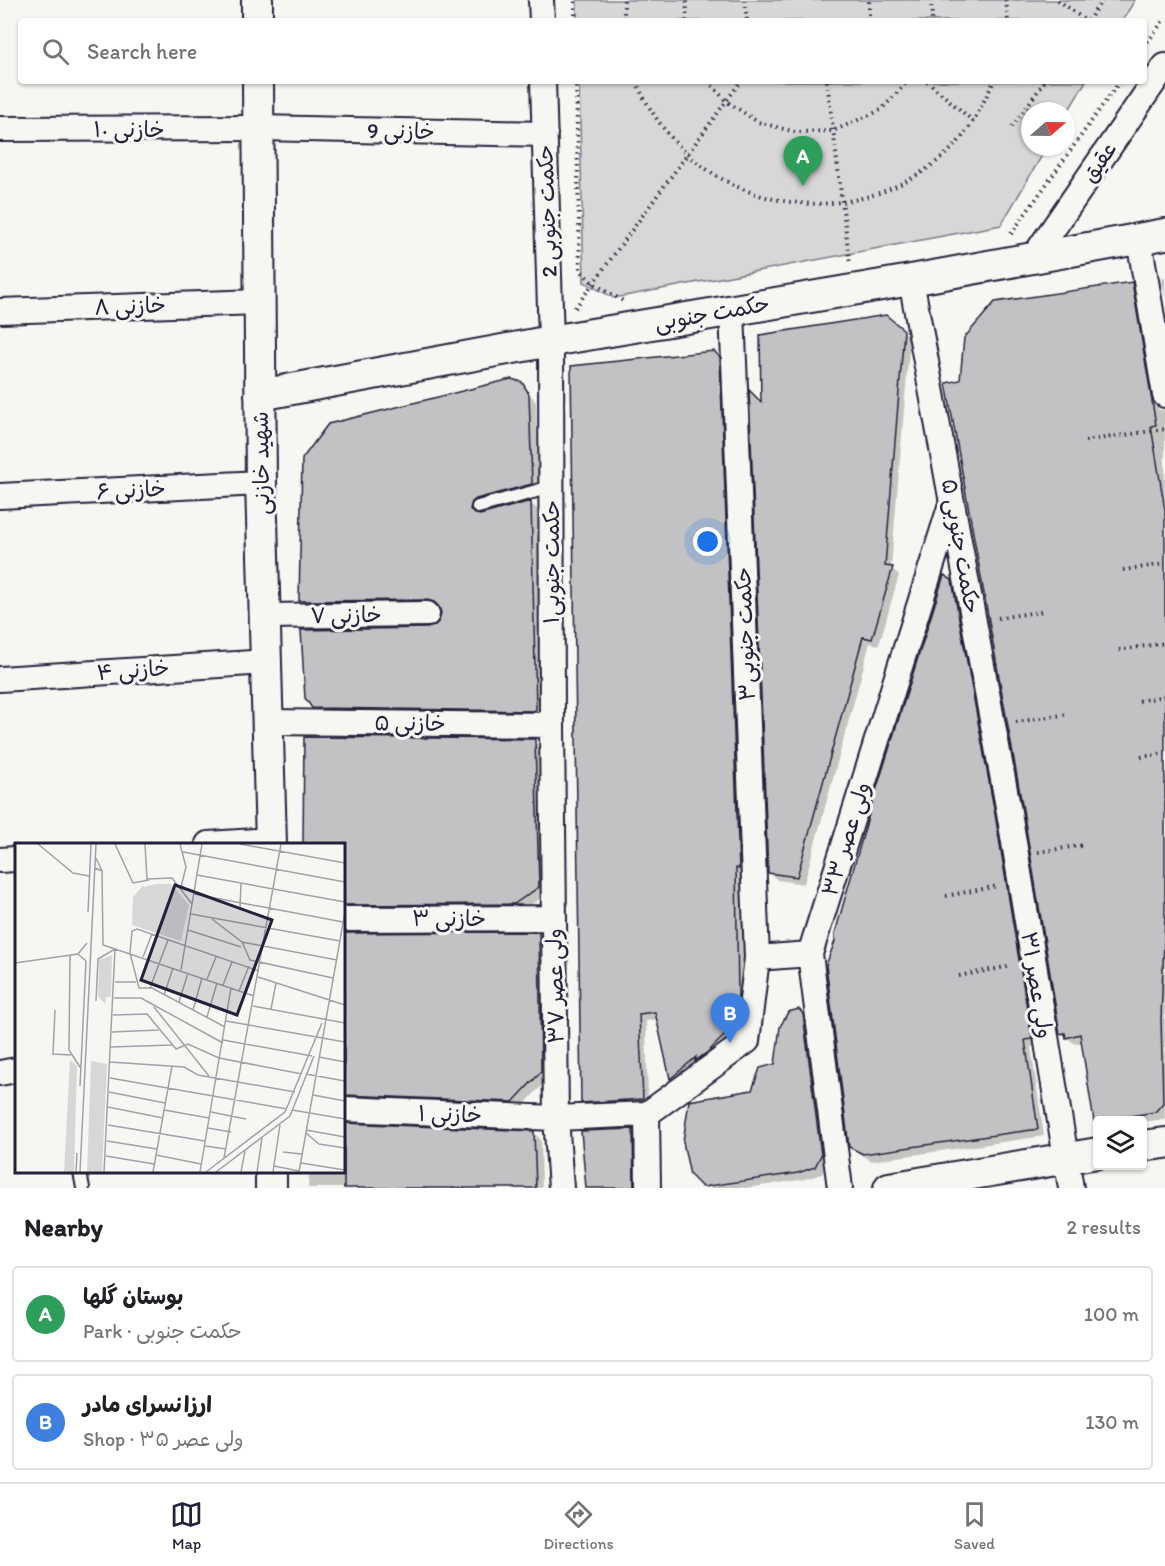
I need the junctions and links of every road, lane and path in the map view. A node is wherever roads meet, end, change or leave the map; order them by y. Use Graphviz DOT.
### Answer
graph roads {
  1 [pos="257,0"];
  2 [pos="541,0"];
  3 [pos="575,0"];
  4 [pos="624,0"];
  5 [pos="687,0"];
  6 [pos="745,0"];
  7 [pos="869,0"];
  8 [pos="931,0"];
  9 [pos="1006,0"];
  10 [pos="1058,0"];
  11 [pos="1102,0"];
  12 [pos="257,18"];
  13 [pos="542,18"];
  14 [pos="574,18"];
  15 [pos="624,18"];
  16 [pos="686,18"];
  17 [pos="747,18"];
  18 [pos="868,18"];
  19 [pos="932,18"];
  20 [pos="1008,18"];
  21 [pos="1083,18"];
  22 [pos="1089,18"];
  23 [pos="1165,18"];
  24 [pos="1147,43"];
  25 [pos="1165,68"];
  26 [pos="258,84"];
  27 [pos="543,84"];
  28 [pos="576,84"];
  29 [pos="637,84"];
  30 [pos="711,84"];
  31 [pos="739,84"];
  32 [pos="827,84"];
  33 [pos="905,84"];
  34 [pos="930,84"];
  35 [pos="993,84"];
  36 [pos="1043,84"];
  37 [pos="1118,84"];
  38 [pos="726,101"];
  39 [pos="974,122"];
  40 [pos="1012,127"];
  41 [pos="258,128"];
  42 [pos="0,129"];
  43 [pos="833,131"];
  44 [pos="545,134"];
  45 [pos="687,155"];
  46 [pos="842,203"];
  47 [pos="1152,236"];
  48 [pos="1007,240"];
  49 [pos="1033,258"];
  50 [pos="854,272"];
  51 [pos="911,280"];
  52 [pos="593,283"];
  53 [pos="259,302"];
  54 [pos="625,302"];
  55 [pos="732,310"];
  56 [pos="0,311"];
  57 [pos="551,340"];
  58 [pos="260,395"];
  59 [pos="1165,395"];
  60 [pos="1165,429"];
  61 [pos="1085,441"];
  62 [pos="261,483"];
  63 [pos="551,487"];
  64 [pos="0,496"];
  65 [pos="952,499"];
  66 [pos="478,507"];
  67 [pos="1165,564"];
  68 [pos="1123,570"];
  69 [pos="1045,611"];
  70 [pos="426,614"];
  71 [pos="265,616"];
  72 [pos="975,621"];
  73 [pos="1165,643"];
  74 [pos="1119,650"];
  75 [pos="266,662"];
  76 [pos="0,679"];
  77 [pos="1165,696"];
  78 [pos="1139,701"];
  79 [pos="1069,714"];
  80 [pos="268,722"];
  81 [pos="552,725"];
  82 [pos="994,725"];
  83 [pos="1165,753"];
  84 [pos="1141,757"];
  85 [pos="552,783"];
  86 [pos="1009,812"];
  87 [pos="271,842"];
  88 [pos="240,843"];
  89 [pos="1085,845"];
  90 [pos="1016,856"];
  91 [pos="15,859"];
  92 [pos="0,860"];
  93 [pos="1021,882"];
  94 [pos="946,896"];
  95 [pos="554,918"];
  96 [pos="345,919"];
  97 [pos="810,954"];
  98 [pos="757,958"];
  99 [pos="1033,961"];
  100 [pos="959,976"];
  101 [pos="15,1070"];
  102 [pos="0,1073"];
  103 [pos="345,1109"];
  104 [pos="647,1114"];
  105 [pos="556,1118"];
  106 [pos="1165,1143"];
  107 [pos="1147,1145"];
  108 [pos="1093,1154"];
  109 [pos="1065,1158"];
  110 [pos="80,1173"];
  111 [pos="83,1188"];
  112 [pos="561,1188"];
  113 [pos="648,1188"];
  114 [pos="840,1188"];
  115 [pos="889,1188"];
  116 [pos="1071,1188"];
  1 -- 12 [label="street"];
  2 -- 13 [label="street"];
  3 -- 14 [label="path"];
  4 -- 15 [label="path"];
  5 -- 16 [label="path"];
  6 -- 17 [label="path"];
  7 -- 18 [label="path"];
  8 -- 19 [label="path"];
  9 -- 20 [label="path"];
  10 -- 21 [label="path"];
  11 -- 22 [label="path"];
  23 -- 24 [label="path"];
  25 -- 49 [label="street, عقیق"];
  26 -- 41 [label="street, شهید خازنی"];
  27 -- 44 [label="street, حکمت جنوبی 2"];
  28 -- 52 [label="path"];
  29 -- 45 [label="path"];
  30 -- 38 [label="path"];
  31 -- 38 [label="path"];
  32 -- 43 [label="path"];
  33 -- 43 [label="path"];
  34 -- 39 [label="path"];
  35 -- 39 [label="path"];
  36 -- 40 [label="path"];
  37 -- 48 [label="path"];
  38 -- 43 [label="path"];
  38 -- 45 [label="path"];
  39 -- 46 [label="path"];
  41 -- 42 [label="street, خازنی ۱۰"];
  41 -- 44 [label="street, خازنی 9"];
  41 -- 53 [label="street, شهید خازنی"];
  43 -- 46 [label="path"];
  44 -- 57 [label="street, حکمت جنوبی 2"];
  45 -- 46 [label="path"];
  45 -- 52 [label="path"];
  46 -- 50 [label="path"];
  47 -- 49 [label="street, حکمت جنوبی"];
  47 -- 59 [label="street"];
  49 -- 51 [label="street, حکمت جنوبی"];
  50 -- 51 [label="street, حکمت جنوبی"];
  50 -- 55 [label="street, حکمت جنوبی"];
  51 -- 65 [label="street, حکمت جنوبی ۵"];
  52 -- 54 [label="path"];
  52 -- 57 [label="path"];
  53 -- 56 [label="street, خازنی ۸"];
  53 -- 58 [label="street, شهید خازنی"];
  55 -- 57 [label="street, حکمت جنوبی"];
  55 -- 98 [label="street, حکمت جنوبی۳"];
  57 -- 58 [label="street, حکمت جنوبی"];
  57 -- 63 [label="street, حکمت جنوبی۱"];
  58 -- 62 [label="street, شهید خازنی"];
  60 -- 61 [label="path"];
  62 -- 64 [label="street, خازنی ۶"];
  62 -- 71 [label="street, شهید خازنی"];
  63 -- 66 [label="lane"];
  63 -- 81 [label="street, حکمت جنوبی۱"];
  65 -- 72 [label="street, حکمت جنوبی ۵"];
  65 -- 97 [label="street, ولی عصر ۳۳"];
  67 -- 68 [label="path"];
  69 -- 72 [label="path"];
  70 -- 71 [label="street, خازنی ۷"];
  71 -- 75 [label="street, شهید خازنی"];
  72 -- 82 [label="street, حکمت جنوبی ۵"];
  73 -- 74 [label="path"];
  75 -- 76 [label="street, خازنی ۴"];
  75 -- 80 [label="street, شهید خازنی"];
  77 -- 78 [label="path"];
  79 -- 82 [label="path"];
  80 -- 81 [label="street, خازنی ۵"];
  80 -- 87 [label="street, شهید خازنی"];
  81 -- 85 [label="street, حکمت جنوبی۱"];
  82 -- 86 [label="street, حکمت جنوبی ۵"];
  83 -- 84 [label="path"];
  85 -- 95 [label="street, ولی عصر ۳۷"];
  86 -- 90 [label="street, ولی عصر ۳۱"];
  87 -- 88 [label="street"];
  89 -- 90 [label="path"];
  90 -- 93 [label="street, ولی عصر ۳۱"];
  91 -- 92 [label="street"];
  93 -- 94 [label="path"];
  93 -- 99 [label="street, ولی عصر ۳۱"];
  95 -- 96 [label="street, خازنی ۳"];
  95 -- 105 [label="street, ولی عصر ۳۷"];
  97 -- 98 [label="street"];
  97 -- 114 [label="street, ولی عصر ۳۳"];
  98 -- 104 [label="street, حکمت جنوبی۳"];
  99 -- 100 [label="path"];
  99 -- 109 [label="street, ولی عصر ۳۱"];
  101 -- 102 [label="street"];
  103 -- 105 [label="street, خازنی ۱"];
  104 -- 105 [label="street, خازنی ۱"];
  104 -- 113 [label="street"];
  105 -- 112 [label="street, ولی عصر ۳۷"];
  106 -- 107 [label="street"];
  108 -- 109 [label="street"];
  109 -- 115 [label="street"];
  109 -- 116 [label="street, ولی عصر ۳۱"];
  110 -- 111 [label="lane"];
}
